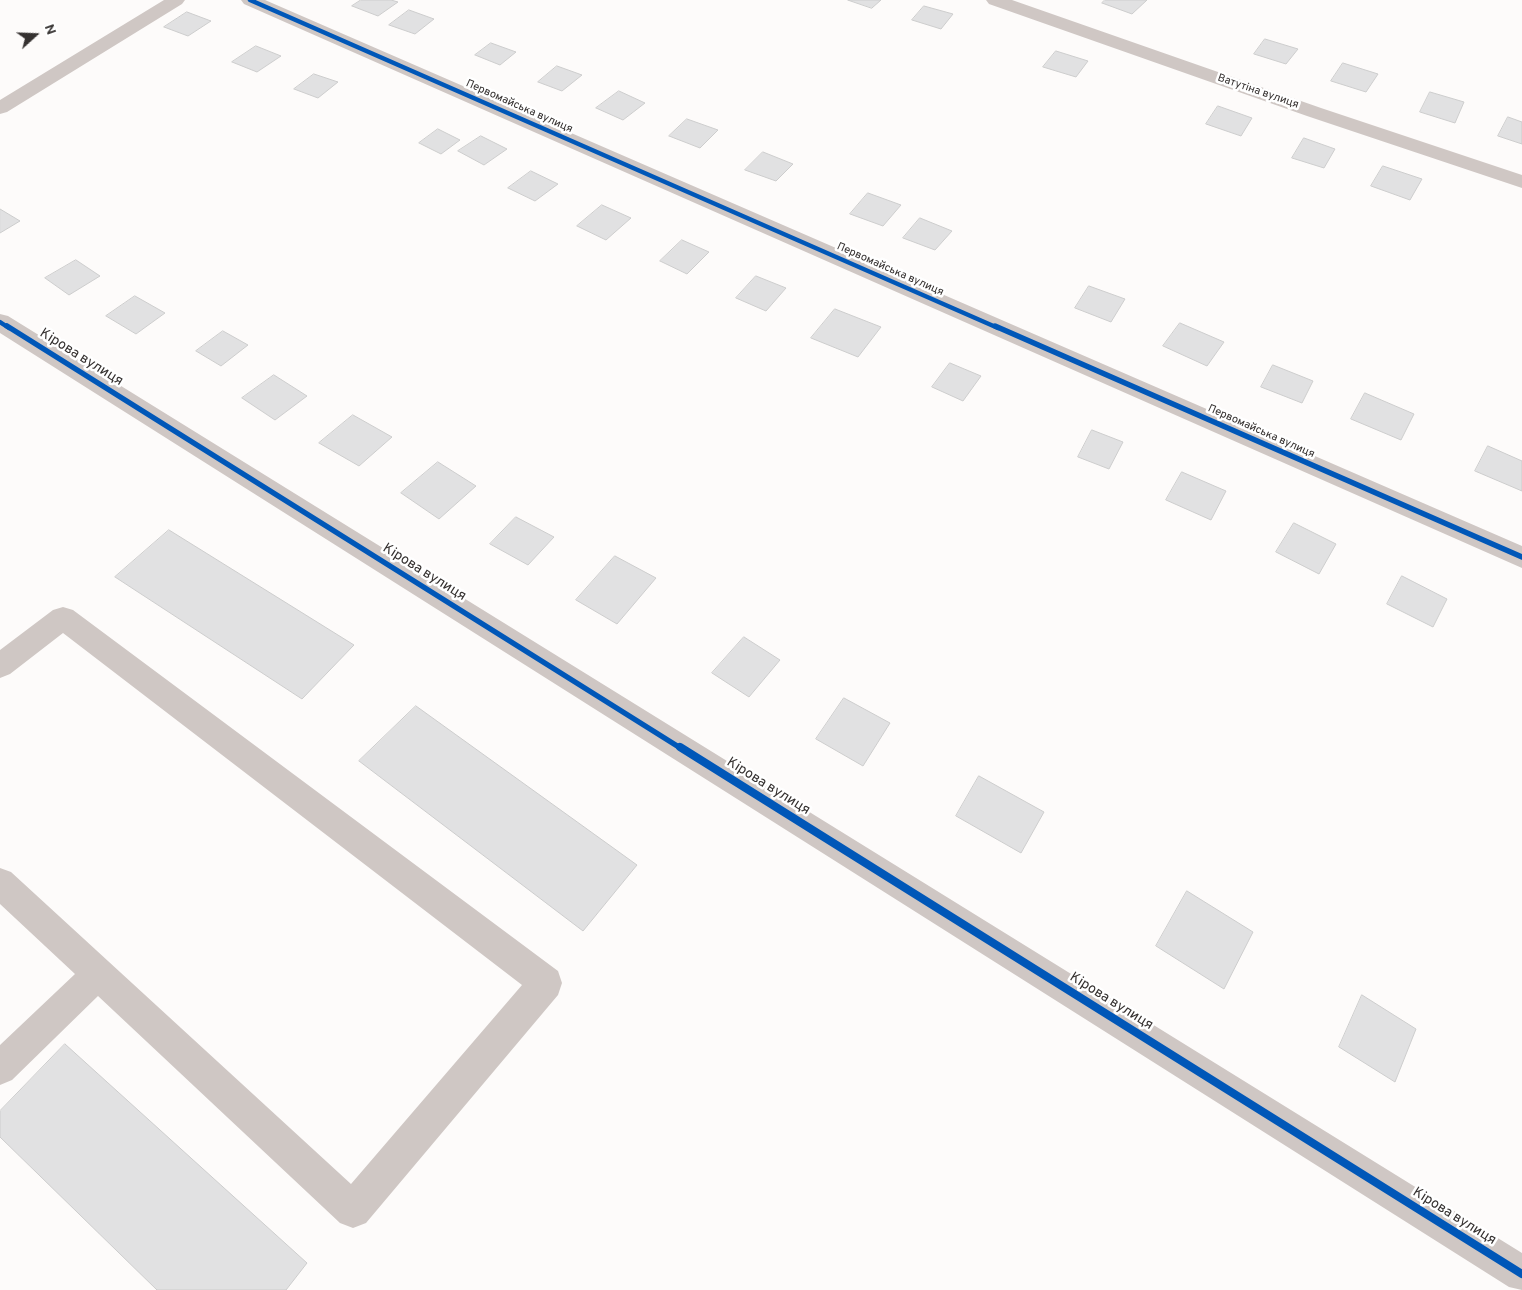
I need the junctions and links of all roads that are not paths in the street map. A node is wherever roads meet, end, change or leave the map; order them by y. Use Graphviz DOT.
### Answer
graph roads {
  1 [pos="176,0"];
  2 [pos="250,0"];
  3 [pos="995,0"];
  4 [pos="0,108"];
  5 [pos="1522,182"];
  6 [pos="0,322"];
  7 [pos="1522,558"];
  8 [pos="0,666"];
  9 [pos="0,883"];
  10 [pos="98,974"];
  11 [pos="0,1068"];
  12 [pos="1522,1274"];
  1 -- 4 [label="street"];
  2 -- 7 [label="street, Первомайська вулиця"];
  3 -- 5 [label="street, Ватутіна вулиця"];
  6 -- 12 [label="street, Кірова вулиця"];
  8 -- 10 [label="street"];
  9 -- 10 [label="street"];
  10 -- 11 [label="street"];
}
